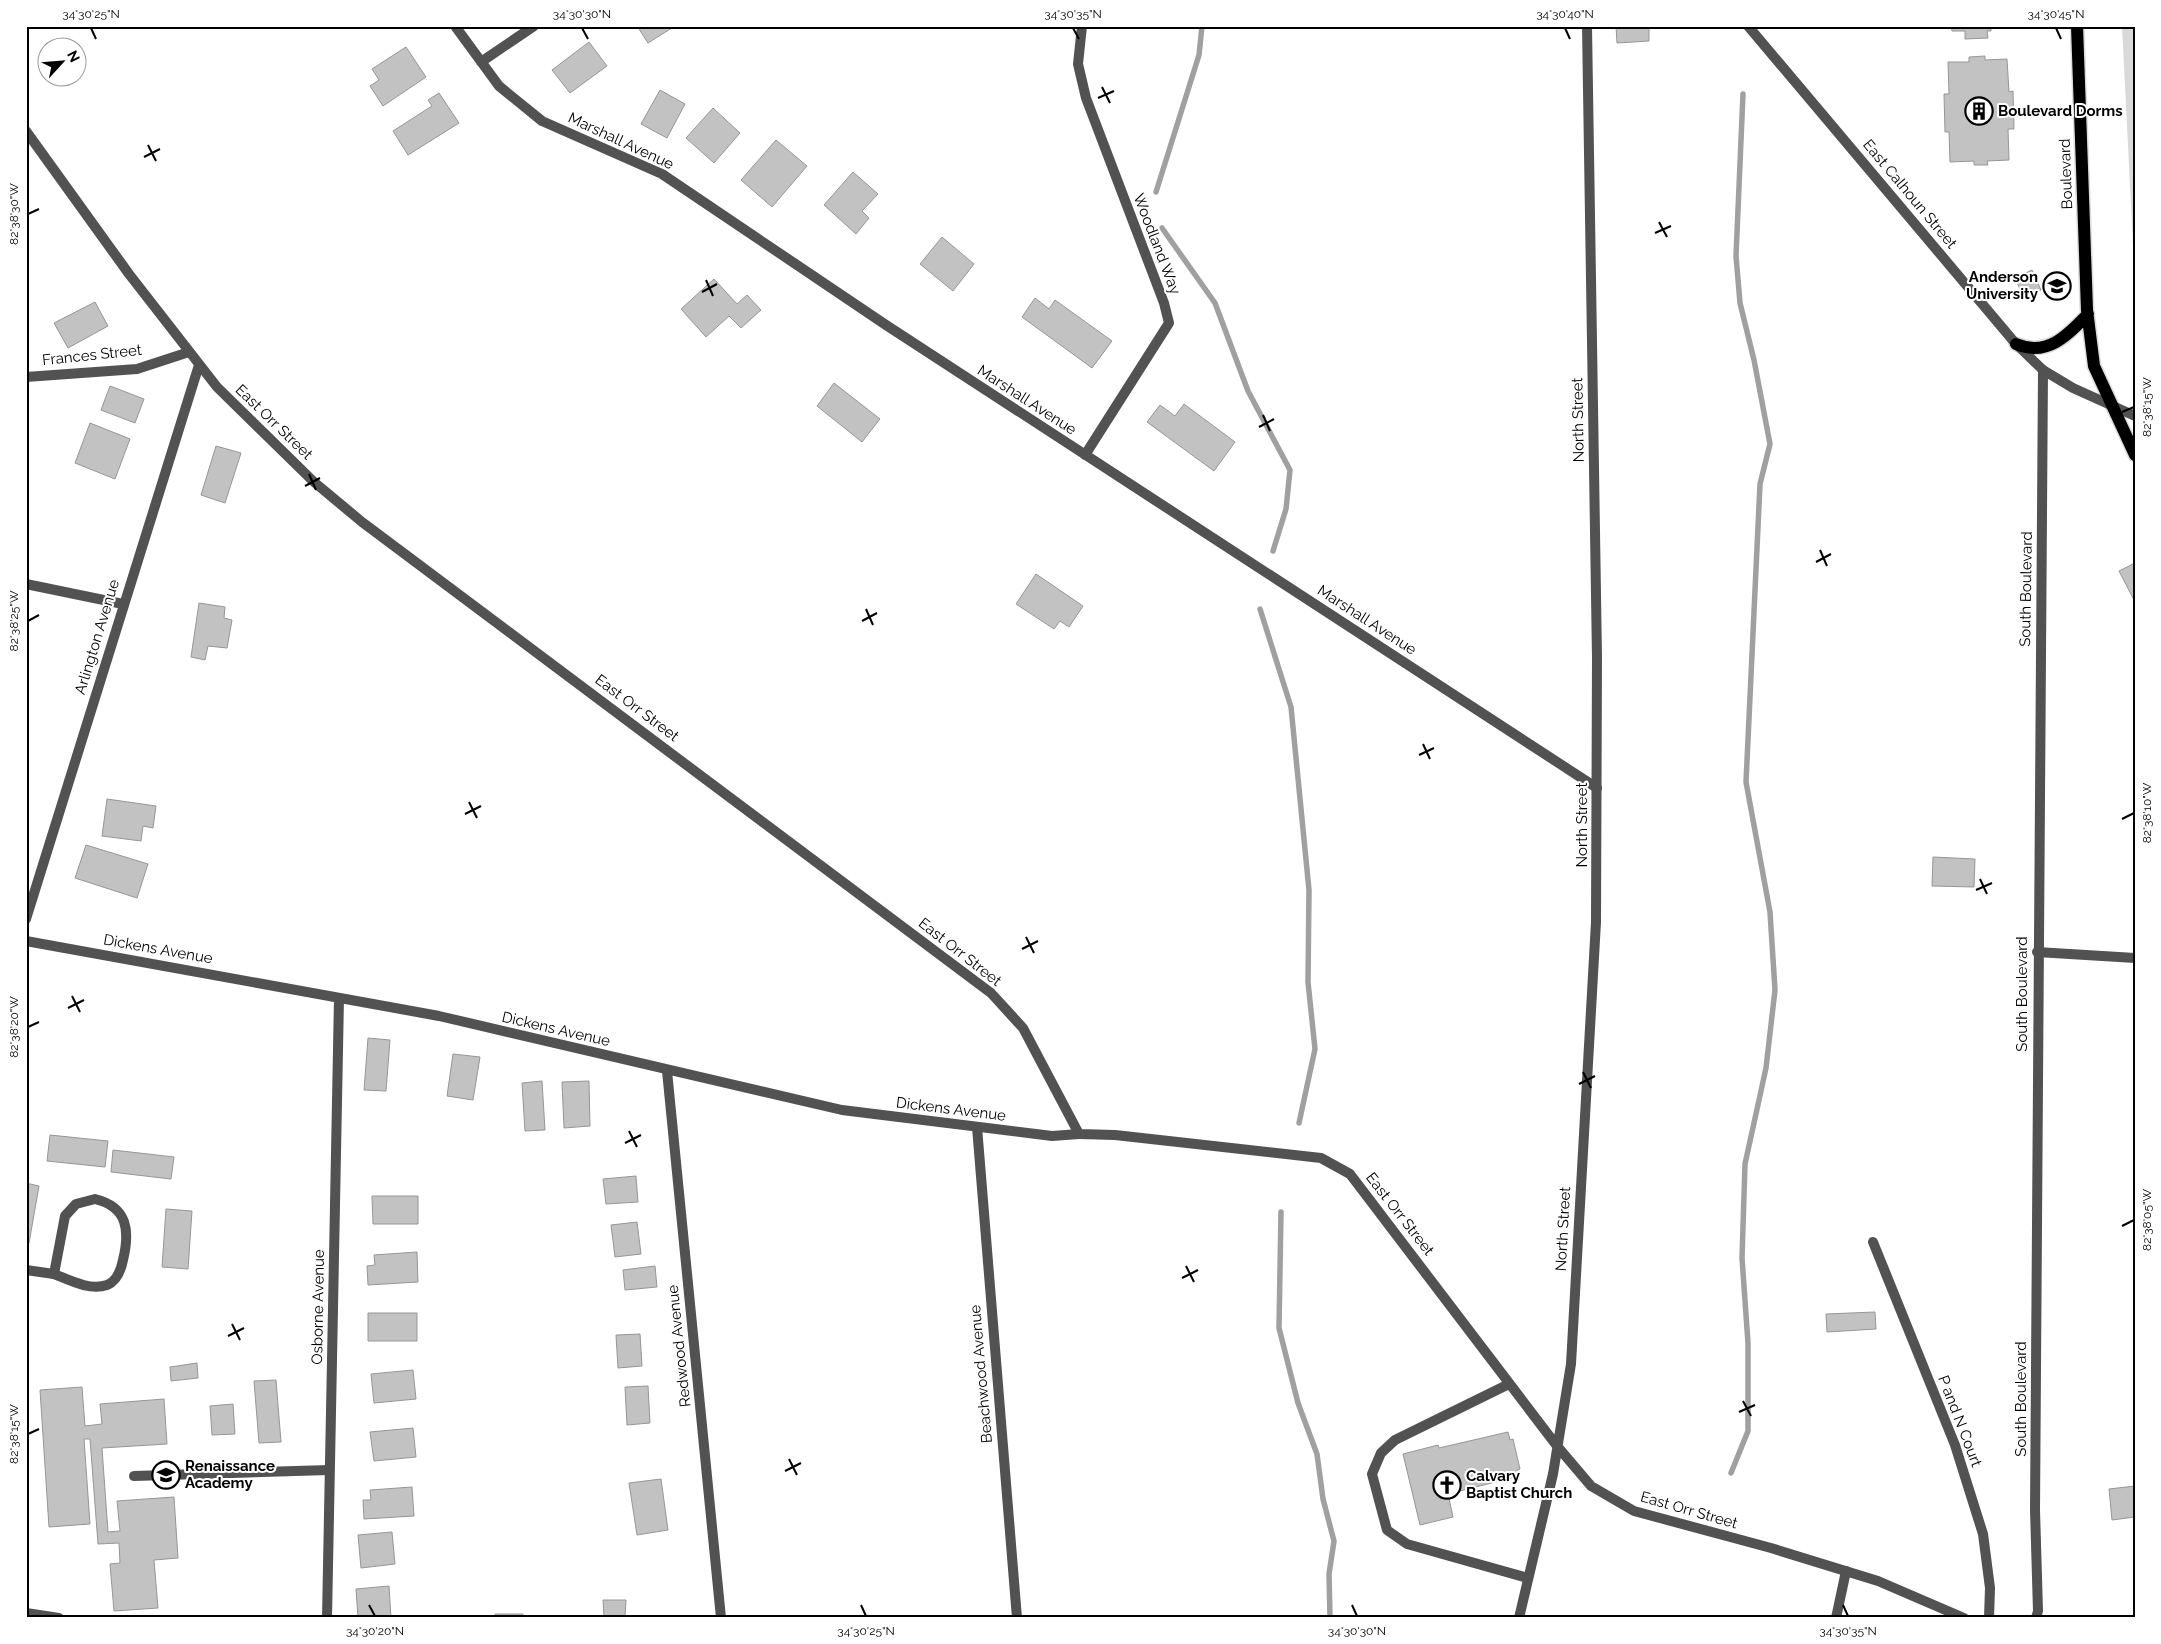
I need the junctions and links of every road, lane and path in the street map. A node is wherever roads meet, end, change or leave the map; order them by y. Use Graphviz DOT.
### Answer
graph roads {
  1 [pos="455,26"];
  2 [pos="534,26"];
  3 [pos="1082,26"];
  4 [pos="1587,26"];
  5 [pos="1748,26"];
  6 [pos="2077,26"];
  7 [pos="481,62"];
  8 [pos="26,131"];
  9 [pos="2088,314"];
  10 [pos="2016,344"];
  11 [pos="189,352"];
  12 [pos="199,365"];
  13 [pos="2043,370"];
  14 [pos="26,377"];
  15 [pos="2111,405"];
  16 [pos="2135,416"];
  17 [pos="1084,455"];
  18 [pos="2135,455"];
  19 [pos="26,584"];
  20 [pos="123,604"];
  21 [pos="1597,788"];
  22 [pos="26,919"];
  23 [pos="26,940"];
  24 [pos="2038,952"];
  25 [pos="2135,958"];
  26 [pos="339,998"];
  27 [pos="667,1071"];
  28 [pos="976,1127"];
  29 [pos="1079,1134"];
  30 [pos="1874,1242"];
  31 [pos="26,1270"];
  32 [pos="54,1274"];
  33 [pos="1509,1384"];
  34 [pos="1557,1446"];
  35 [pos="329,1470"];
  36 [pos="134,1476"];
  37 [pos="1846,1571"];
  38 [pos="1528,1578"];
  39 [pos="26,1613"];
  40 [pos="59,1618"];
  41 [pos="327,1618"];
  42 [pos="721,1618"];
  43 [pos="1017,1618"];
  44 [pos="1519,1618"];
  45 [pos="1836,1618"];
  46 [pos="1964,1618"];
  47 [pos="1989,1618"];
  48 [pos="2036,1618"];
  1 -- 7 [label="street, Marshall Avenue"];
  2 -- 7 [label="street"];
  3 -- 17 [label="street, Woodland Way"];
  4 -- 21 [label="street, North Street"];
  5 -- 10 [label="street, East Calhoun Street"];
  6 -- 9 [label="main road, Boulevard"];
  7 -- 17 [label="street, Marshall Avenue"];
  8 -- 11 [label="street, East Orr Street"];
  9 -- 10 [label="main road"];
  9 -- 15 [label="main road, Boulevard"];
  10 -- 13 [label="street, East Calhoun Street"];
  11 -- 12 [label="street, East Orr Street"];
  11 -- 14 [label="street, Frances Street"];
  12 -- 20 [label="street, Arlington Avenue"];
  12 -- 29 [label="street, East Orr Street"];
  13 -- 15 [label="street, East Calhoun Street"];
  13 -- 24 [label="street, South Boulevard"];
  15 -- 16 [label="street, East Calhoun Street"];
  15 -- 18 [label="main road, Boulevard"];
  17 -- 21 [label="street, Marshall Avenue"];
  19 -- 20 [label="street"];
  20 -- 22 [label="street, Arlington Avenue"];
  21 -- 34 [label="street, North Street"];
  23 -- 26 [label="street, Dickens Avenue"];
  24 -- 25 [label="street"];
  24 -- 48 [label="street, South Boulevard"];
  26 -- 27 [label="street, Dickens Avenue"];
  26 -- 35 [label="street, Osborne Avenue"];
  27 -- 28 [label="street, Dickens Avenue"];
  27 -- 42 [label="street, Redwood Avenue"];
  28 -- 29 [label="street, Dickens Avenue"];
  28 -- 43 [label="street, Beachwood Avenue"];
  29 -- 33 [label="street, East Orr Street"];
  30 -- 47 [label="street, P and N Court"];
  31 -- 32 [label="street"];
  32 -- 32 [label="street"];
  33 -- 34 [label="street, East Orr Street"];
  33 -- 38 [label="street"];
  34 -- 37 [label="street, East Orr Street"];
  34 -- 38 [label="street, North Street"];
  35 -- 36 [label="street"];
  35 -- 41 [label="street, Osborne Avenue"];
  37 -- 45 [label="street"];
  37 -- 46 [label="street, East Orr Street"];
  38 -- 44 [label="street, North Street"];
  39 -- 40 [label="street"];
}
